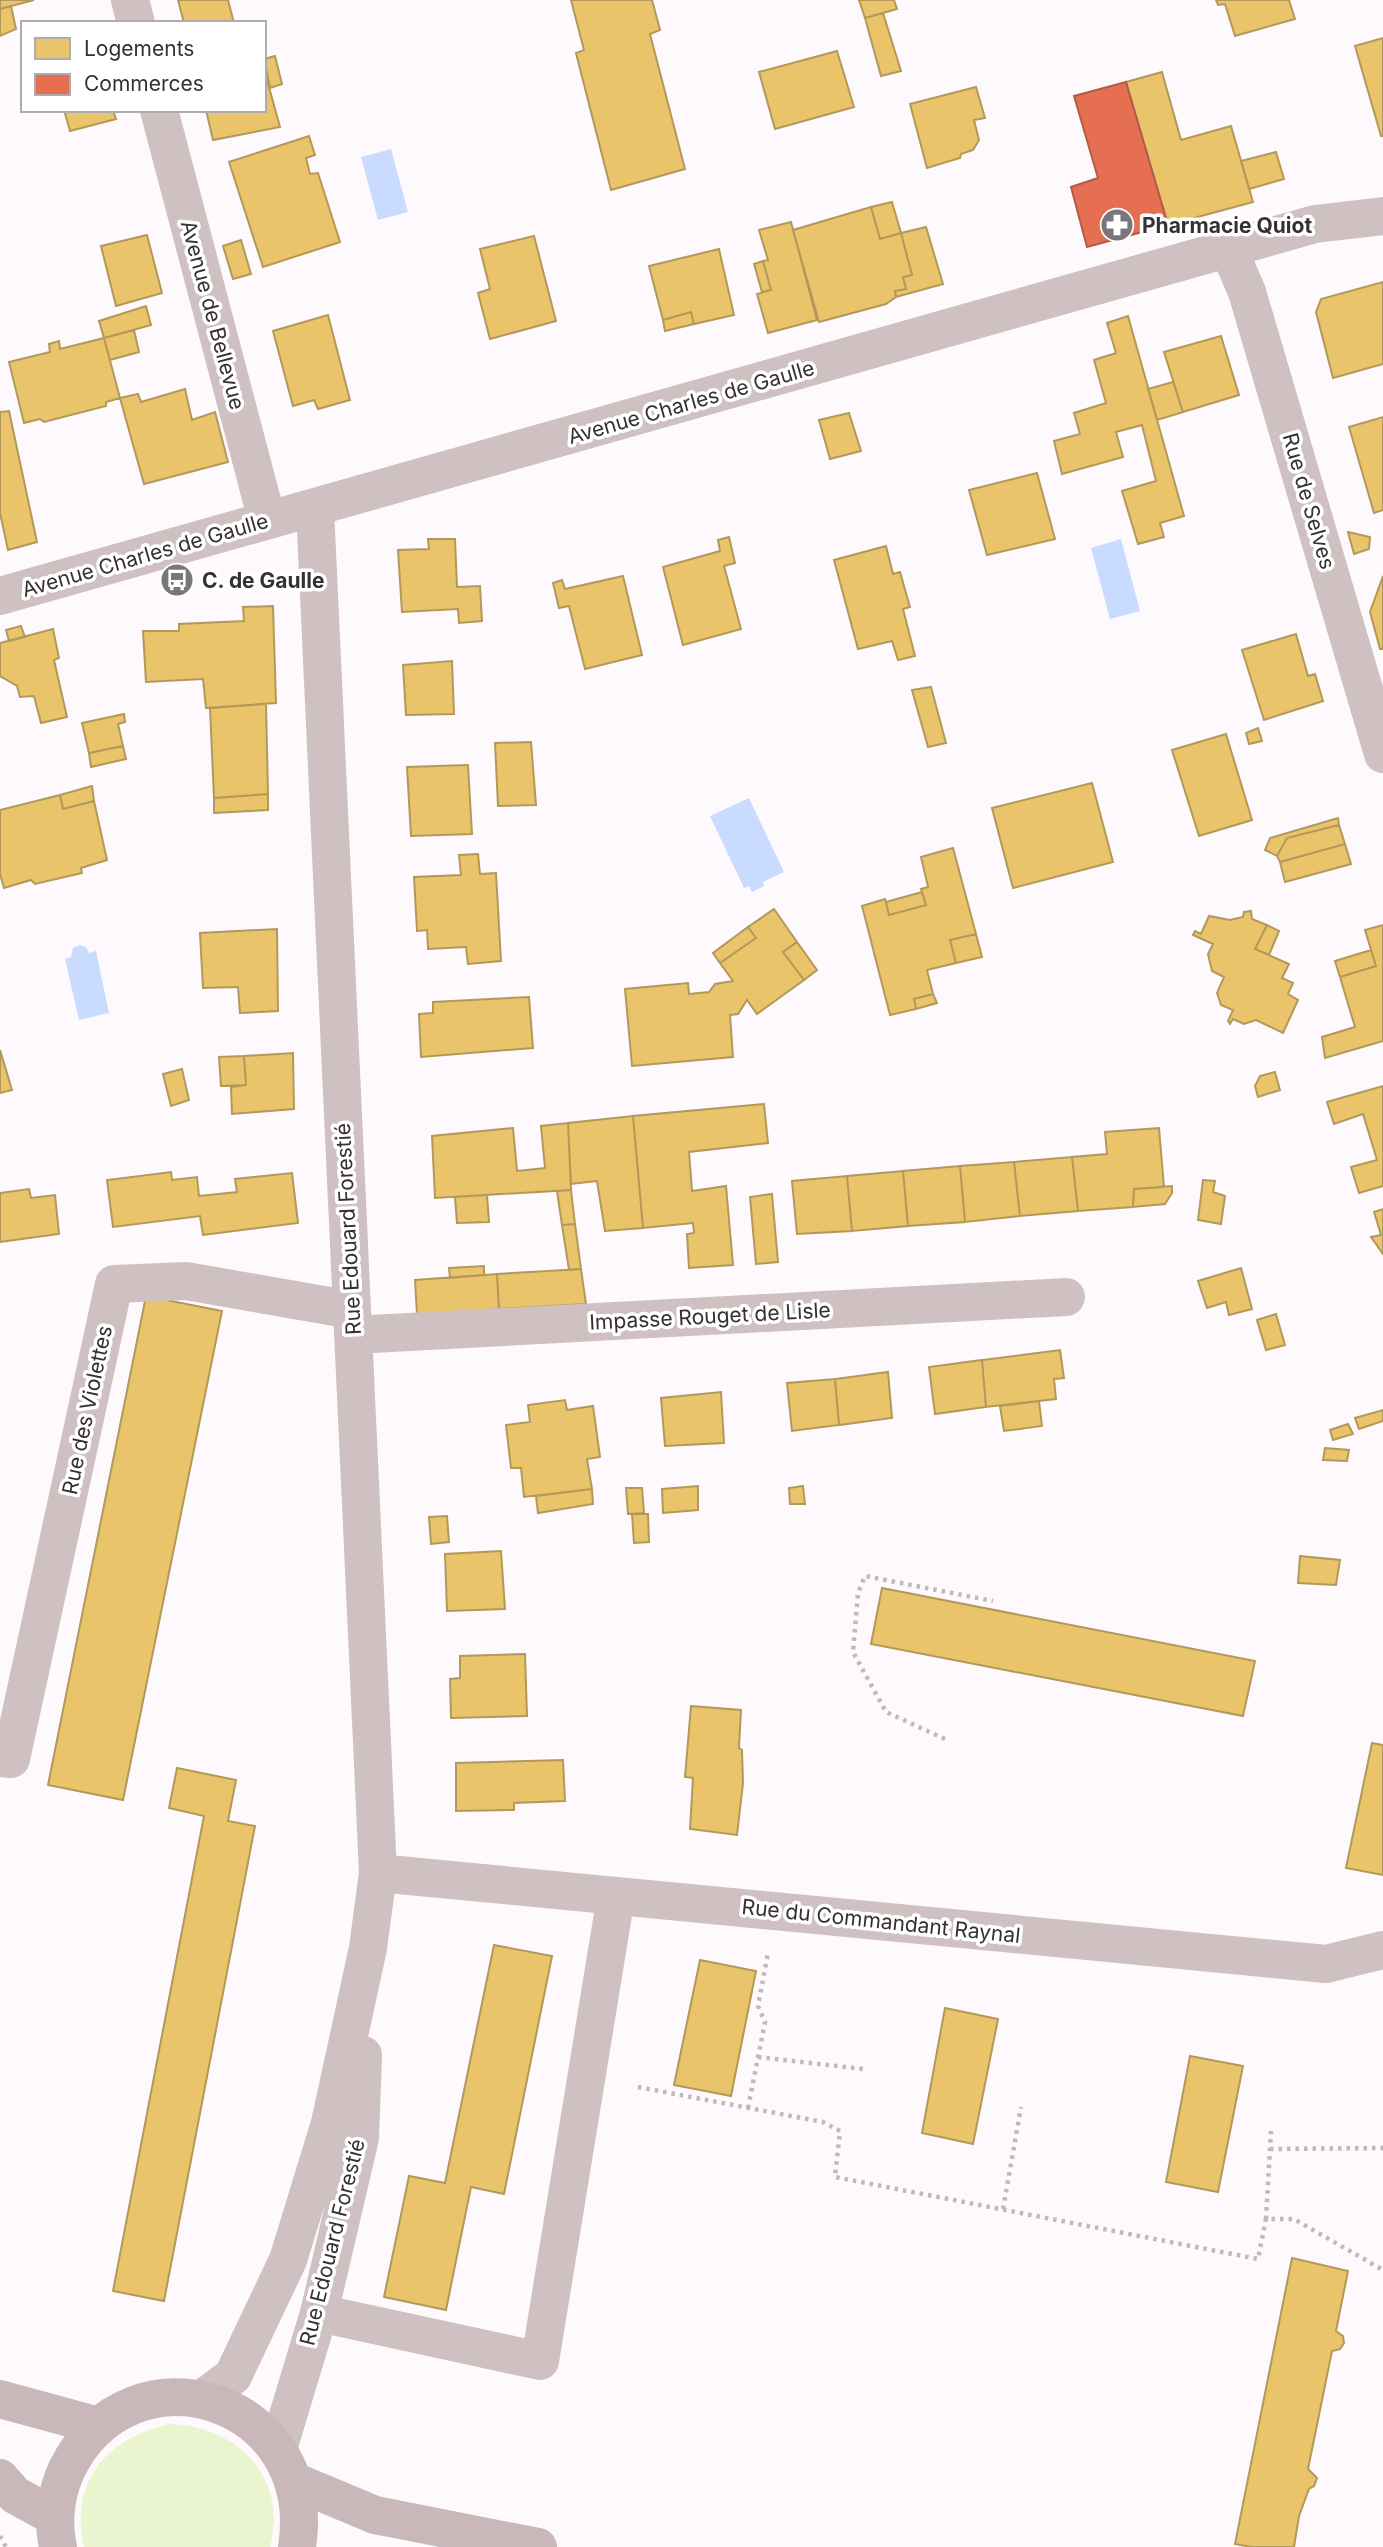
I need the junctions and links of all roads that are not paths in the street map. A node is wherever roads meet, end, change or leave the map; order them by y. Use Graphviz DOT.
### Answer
graph roads {
  1 [pos="130,0"];
  2 [pos="135,21"];
  3 [pos="160,112"];
  4 [pos="1383,216"];
  5 [pos="1228,250"];
  6 [pos="315,508"];
  7 [pos="267,520"];
  8 [pos="0,596"];
  9 [pos="1383,754"];
  10 [pos="1066,1297"];
  11 [pos="352,1322"];
  12 [pos="0,1758"];
  13 [pos="378,1874"];
  14 [pos="616,1896"];
  15 [pos="368,1948"];
  16 [pos="1383,1950"];
  17 [pos="319,2313"];
  18 [pos="0,2399"];
  19 [pos="202,2399"];
  20 [pos="99,2426"];
  21 [pos="278,2449"];
  22 [pos="0,2478"];
  23 [pos="296,2482"];
  24 [pos="56,2532"];
  25 [pos="297,2547"];
  26 [pos="538,2547"];
  1 -- 2 [label="street"];
  3 -- 7 [label="street, Avenue de Bellevue"];
  4 -- 5 [label="street, Avenue Charles de Gaulle"];
  5 -- 6 [label="street, Avenue Charles de Gaulle"];
  5 -- 9 [label="street, Rue de Selves"];
  6 -- 7 [label="street, Avenue Charles de Gaulle"];
  6 -- 11 [label="street, Rue Edouard Forestié"];
  7 -- 8 [label="street, Avenue Charles de Gaulle"];
  10 -- 11 [label="street, Impasse Rouget de Lisle"];
  11 -- 12 [label="street, Rue des Violettes"];
  11 -- 13 [label="street, Rue Edouard Forestié"];
  13 -- 14 [label="street, Rue du Commandant Raynal"];
  13 -- 15 [label="street, Rue Edouard Forestié"];
  14 -- 16 [label="street, Rue du Commandant Raynal"];
  14 -- 17 [label="street"];
  15 -- 17 [label="street, Rue Edouard Forestié"];
  15 -- 19 [label="street, Rue Edouard Forestié"];
  17 -- 21 [label="street, Rue Edouard Forestié"];
  18 -- 20 [label="main road"];
  19 -- 20 [label="main road"];
  19 -- 21 [label="main road"];
  20 -- 24 [label="main road"];
  21 -- 23 [label="main road"];
  22 -- 24 [label="main road"];
  23 -- 25 [label="main road"];
  23 -- 26 [label="main road"];
}
